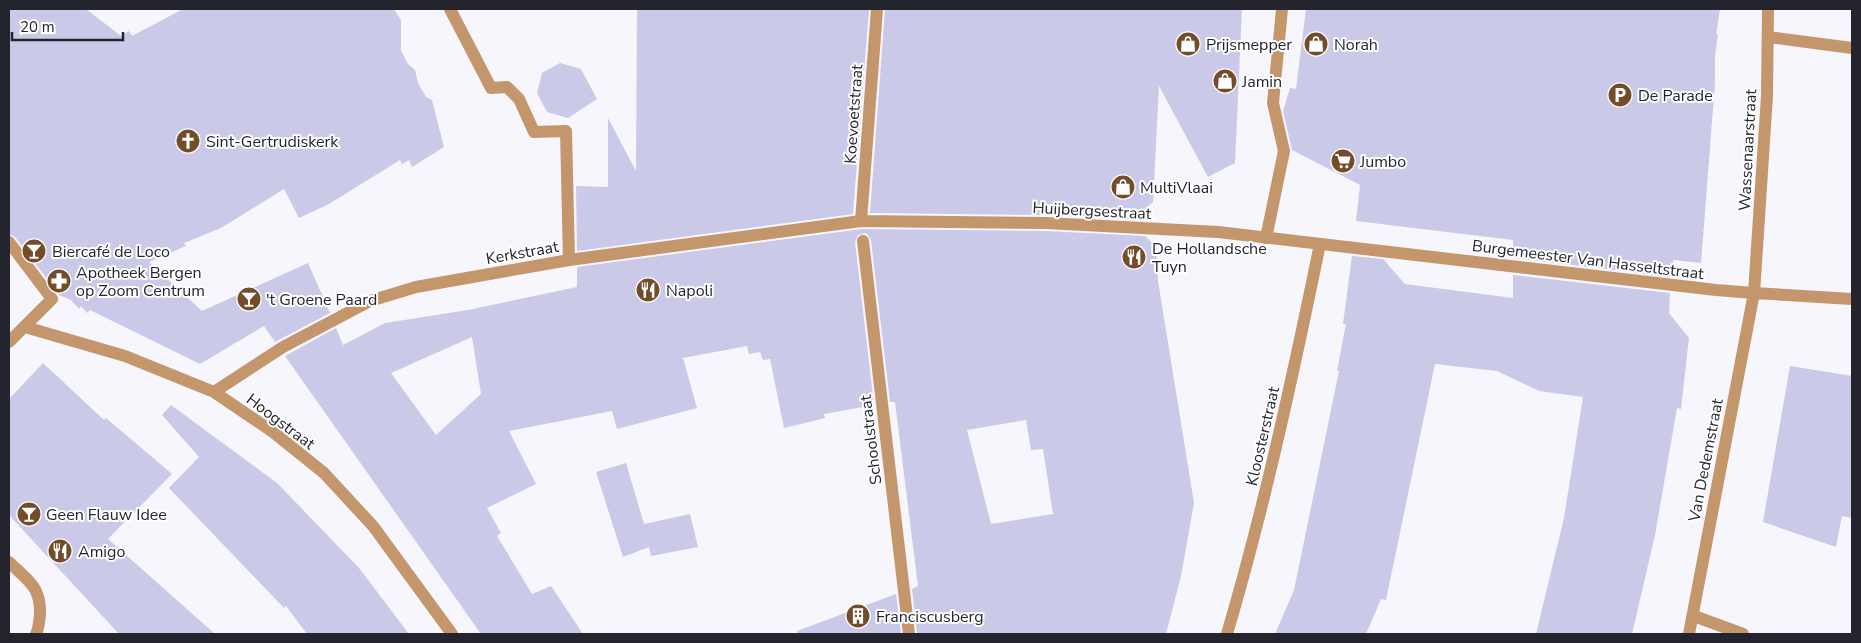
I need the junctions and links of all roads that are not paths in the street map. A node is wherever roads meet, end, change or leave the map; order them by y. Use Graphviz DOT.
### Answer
graph roads {
  1 [pos="450,9"];
  2 [pos="878,9"];
  3 [pos="1282,9"];
  4 [pos="1768,9"];
  5 [pos="1768,37"];
  6 [pos="1852,48"];
  7 [pos="861,221"];
  8 [pos="1266,238"];
  9 [pos="863,241"];
  10 [pos="9,242"];
  11 [pos="1320,244"];
  12 [pos="569,260"];
  13 [pos="1754,293"];
  14 [pos="1852,299"];
  15 [pos="25,326"];
  16 [pos="9,342"];
  17 [pos="214,392"];
  18 [pos="9,562"];
  19 [pos="1694,616"];
  20 [pos="36,634"];
  21 [pos="452,634"];
  22 [pos="909,634"];
  23 [pos="1227,634"];
  24 [pos="1689,634"];
  25 [pos="1743,634"];
  1 -- 12 [label="street"];
  2 -- 7 [label="street, Koevoetstraat"];
  3 -- 8 [label="street"];
  4 -- 5 [label="street, Wassenaarstraat"];
  5 -- 6 [label="street"];
  5 -- 13 [label="street, Wassenaarstraat"];
  7 -- 8 [label="street, Huijbergsestraat"];
  7 -- 12 [label="street, Kerkstraat"];
  8 -- 11 [label="street, Huijbergsestraat"];
  9 -- 22 [label="street, Schoolstraat"];
  10 -- 15 [label="street"];
  11 -- 13 [label="street, Burgemeester Van Hasseltstraat"];
  11 -- 23 [label="street, Kloosterstraat"];
  12 -- 17 [label="street, Kerkstraat"];
  13 -- 14 [label="street, Burgemeester Van Hasseltstraat"];
  13 -- 19 [label="street, Van Dedemstraat"];
  15 -- 16 [label="street"];
  15 -- 17 [label="street, Hoogstraat"];
  17 -- 21 [label="street, Hoogstraat"];
  18 -- 20 [label="street"];
  19 -- 24 [label="street, Van Dedemstraat"];
  19 -- 25 [label="street"];
}
